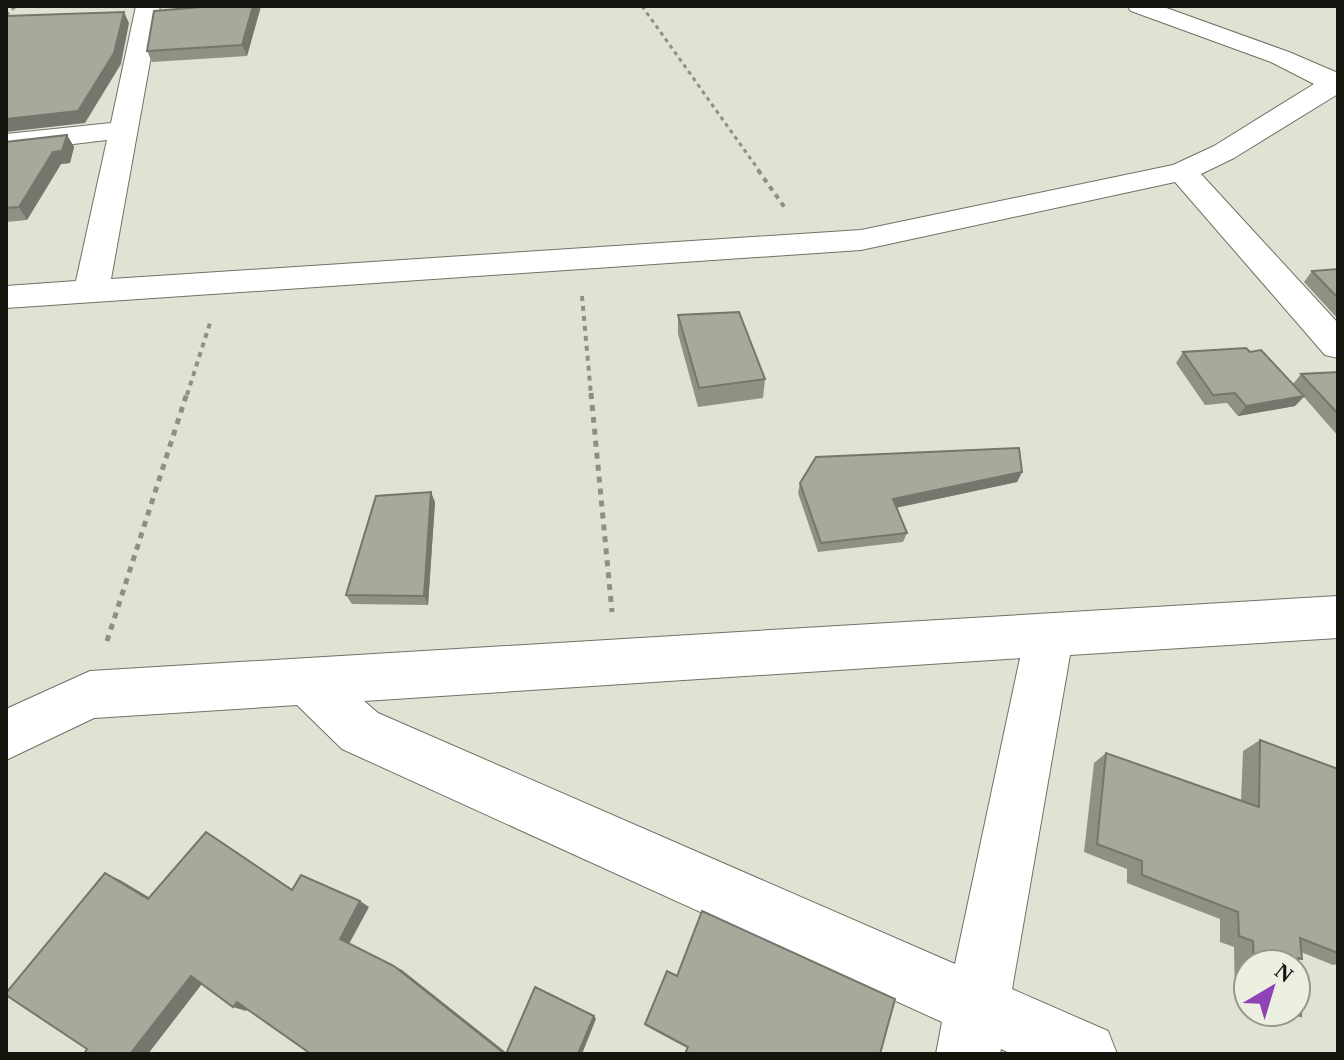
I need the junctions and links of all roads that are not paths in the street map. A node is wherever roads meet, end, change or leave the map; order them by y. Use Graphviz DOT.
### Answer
graph roads {
  1 [pos="1139,6"];
  2 [pos="150,11"];
  3 [pos="1336,83"];
  4 [pos="124,130"];
  5 [pos="6,143"];
  6 [pos="1182,172"];
  7 [pos="91,292"];
  8 [pos="6,297"];
  9 [pos="1338,346"];
  10 [pos="1338,617"];
  11 [pos="1049,635"];
  12 [pos="307,681"];
  13 [pos="6,735"];
  14 [pos="972,1030"];
  15 [pos="1085,1054"];
  1 -- 3 [label="street"];
  2 -- 4 [label="street"];
  3 -- 6 [label="street"];
  4 -- 5 [label="street"];
  4 -- 7 [label="street"];
  6 -- 7 [label="street"];
  6 -- 9 [label="street"];
  7 -- 8 [label="street"];
  10 -- 11 [label="street"];
  11 -- 12 [label="street"];
  11 -- 14 [label="street"];
  12 -- 13 [label="street"];
  12 -- 14 [label="street"];
  14 -- 15 [label="street"];
}
